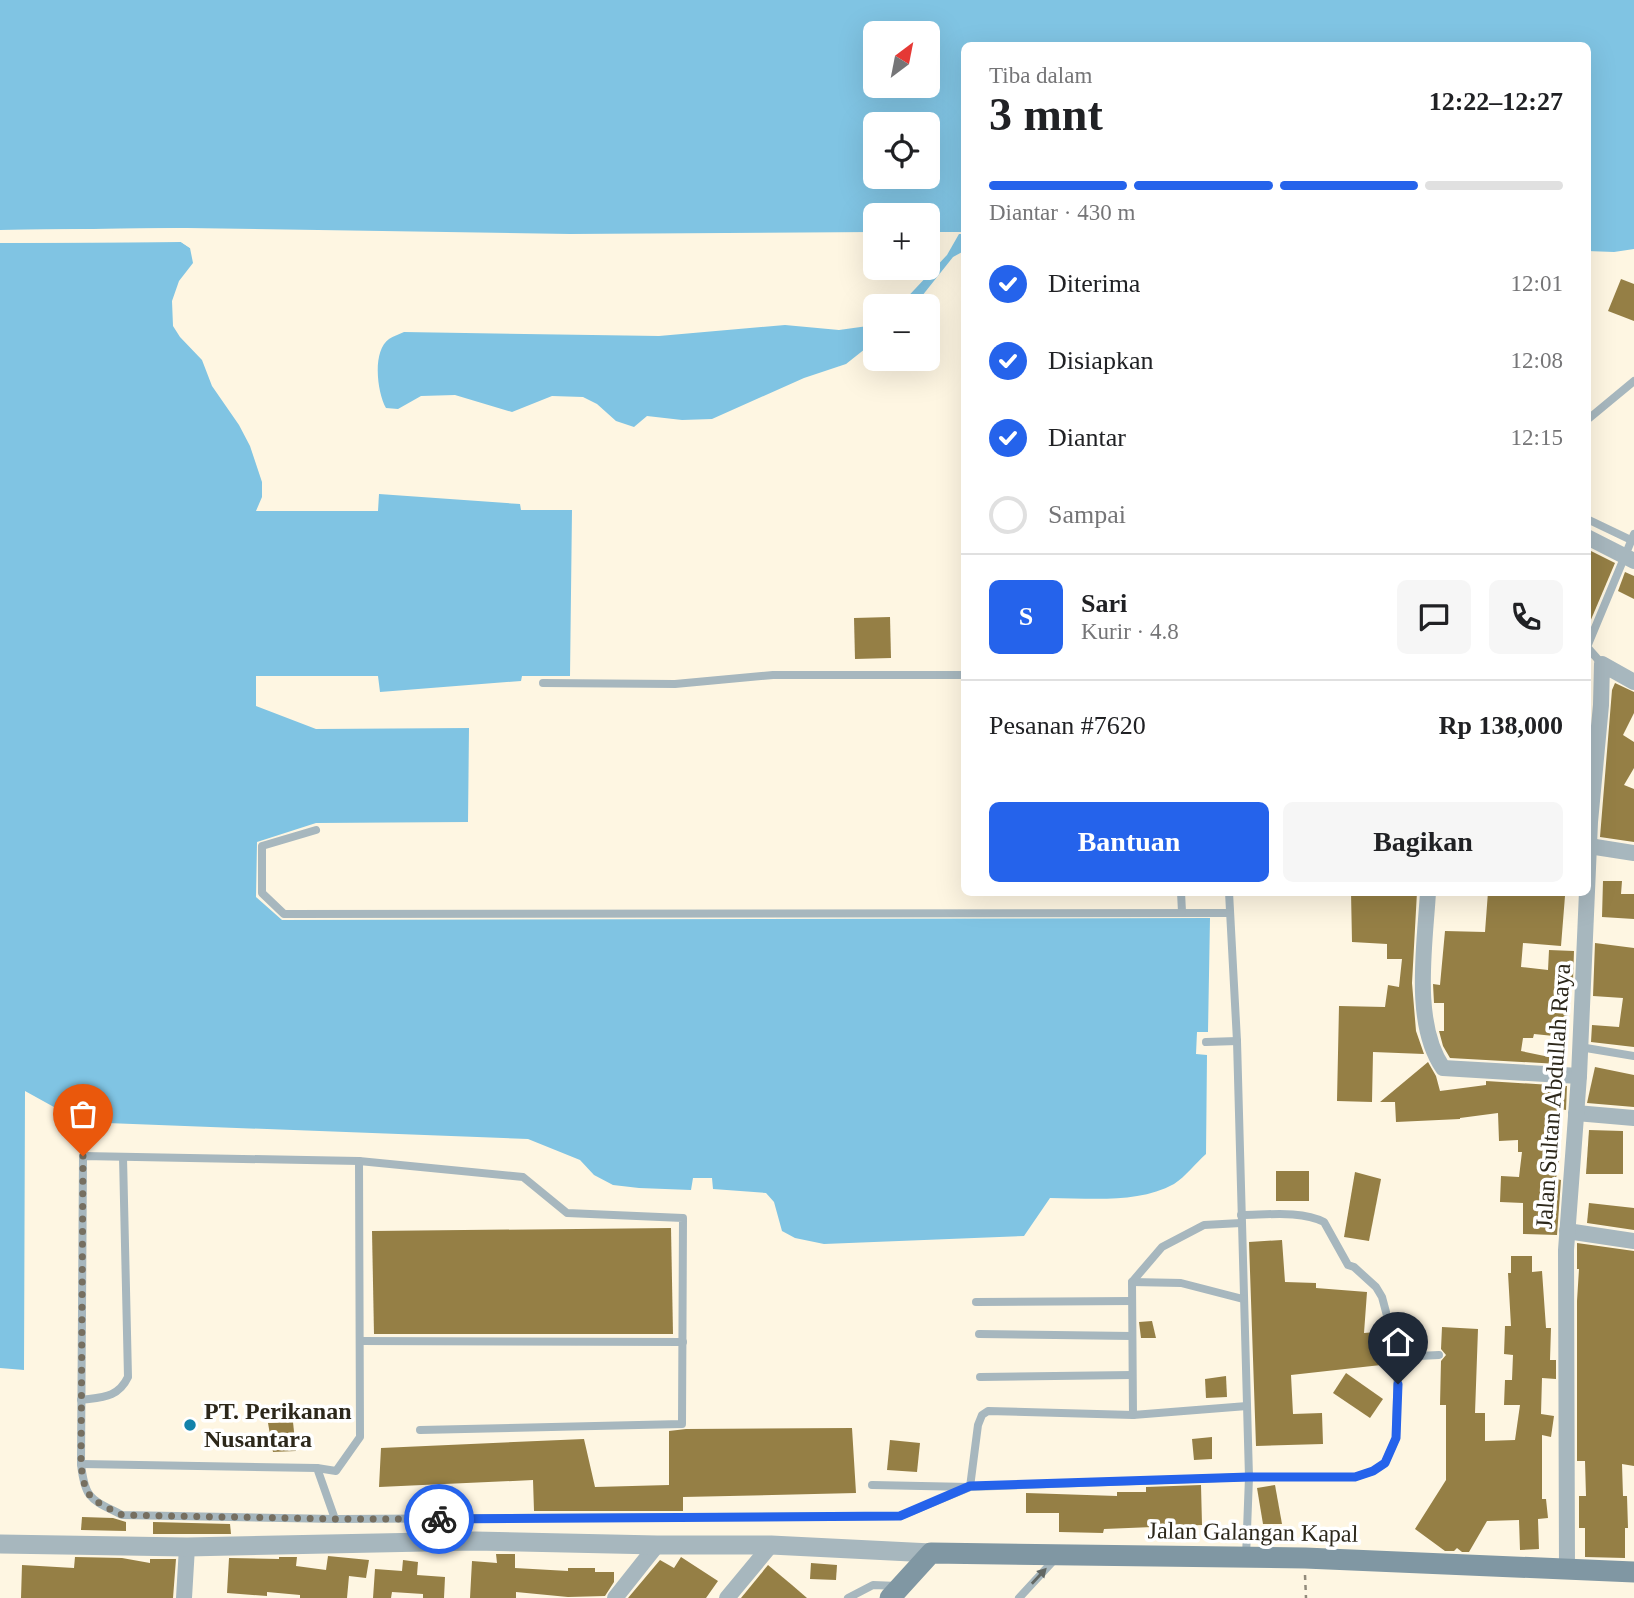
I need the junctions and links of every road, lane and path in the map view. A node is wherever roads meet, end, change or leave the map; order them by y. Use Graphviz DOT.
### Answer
graph roads {
  1 [pos="1634,381"];
  2 [pos="1591,417"];
  3 [pos="1591,521"];
  4 [pos="1633,537"];
  5 [pos="1591,539"];
  6 [pos="1629,558"];
  7 [pos="1591,639"];
  8 [pos="1591,652"];
  9 [pos="1602,664"];
  10 [pos="961,675"];
  11 [pos="1634,682"];
  12 [pos="543,683"];
  13 [pos="1591,795"];
  14 [pos="316,830"];
  15 [pos="1591,846"];
  16 [pos="1634,853"];
  17 [pos="1181,896"];
  18 [pos="1229,896"];
  19 [pos="1428,896"];
  20 [pos="1581,896"];
  21 [pos="1182,912"];
  22 [pos="1229,913"];
  23 [pos="1237,1041"];
  24 [pos="1206,1042"];
  25 [pos="1580,1047"];
  26 [pos="1634,1056"];
  27 [pos="1579,1076"];
  28 [pos="1576,1113"];
  29 [pos="1634,1118"];
  30 [pos="123,1157"];
  31 [pos="359,1161"];
  32 [pos="1241,1219"];
  33 [pos="1567,1231"];
  34 [pos="1634,1241"];
  35 [pos="1132,1282"];
  36 [pos="1243,1299"];
  37 [pos="1132,1301"];
  38 [pos="976,1302"];
  39 [pos="979,1334"];
  40 [pos="1132,1336"];
  41 [pos="360,1341"];
  42 [pos="683,1342"];
  43 [pos="1438,1355"];
  44 [pos="1398,1357"];
  45 [pos="1132,1375"];
  46 [pos="980,1377"];
  47 [pos="82,1400"];
  48 [pos="1247,1406"];
  49 [pos="1133,1415"];
  50 [pos="420,1430"];
  51 [pos="81,1464"];
  52 [pos="317,1468"];
  53 [pos="1249,1477"];
  54 [pos="872,1485"];
  55 [pos="970,1486"];
  56 [pos="335,1519"];
  57 [pos="0,1544"];
  58 [pos="657,1545"];
  59 [pos="771,1545"];
  60 [pos="187,1547"];
  61 [pos="931,1553"];
  62 [pos="1059,1555"];
  63 [pos="1246,1557"];
  64 [pos="1567,1569"];
  65 [pos="1634,1569"];
  66 [pos="895,1592"];
  67 [pos="184,1598"];
  68 [pos="615,1598"];
  69 [pos="727,1598"];
  70 [pos="848,1598"];
  71 [pos="1019,1598"];
  1 -- 2 [label="lane"];
  3 -- 4 [label="lane"];
  4 -- 6 [label="lane"];
  5 -- 6 [label="street"];
  6 -- 7 [label="lane"];
  8 -- 9 [label="lane"];
  9 -- 11 [label="street"];
  9 -- 13 [label="street, Jalan Sultan Abdullah Raya"];
  10 -- 12 [label="lane"];
  14 -- 21 [label="lane"];
  15 -- 16 [label="street"];
  17 -- 21 [label="lane"];
  18 -- 22 [label="lane"];
  19 -- 27 [label="street"];
  20 -- 25 [label="street, Jalan Sultan Abdullah Raya"];
  21 -- 22 [label="lane"];
  22 -- 23 [label="lane"];
  23 -- 24 [label="lane"];
  23 -- 32 [label="lane"];
  25 -- 26 [label="lane"];
  25 -- 27 [label="street, Jalan Sultan Abdullah Raya"];
  27 -- 28 [label="street, Jalan Sultan Abdullah Raya"];
  28 -- 29 [label="street"];
  28 -- 33 [label="street, Jalan Sultan Abdullah Raya"];
  30 -- 31 [label="lane"];
  30 -- 47 [label="lane"];
  30 -- 47 [label="lane"];
  31 -- 41 [label="lane"];
  31 -- 42 [label="lane"];
  32 -- 35 [label="lane"];
  32 -- 36 [label="lane"];
  32 -- 44 [label="lane"];
  33 -- 34 [label="street"];
  33 -- 64 [label="street, Jalan Sultan Abdullah Raya"];
  35 -- 36 [label="lane"];
  35 -- 37 [label="lane"];
  36 -- 48 [label="lane"];
  37 -- 38 [label="lane"];
  37 -- 40 [label="lane"];
  39 -- 40 [label="lane"];
  40 -- 45 [label="lane"];
  41 -- 42 [label="lane"];
  41 -- 52 [label="lane"];
  42 -- 50 [label="lane"];
  43 -- 44 [label="lane"];
  44 -- 53 [label="lane"];
  45 -- 46 [label="lane"];
  45 -- 49 [label="lane"];
  47 -- 51 [label="lane"];
  48 -- 49 [label="lane"];
  48 -- 53 [label="lane"];
  49 -- 55 [label="lane"];
  51 -- 52 [label="lane"];
  51 -- 56 [label="lane"];
  52 -- 56 [label="lane"];
  53 -- 55 [label="lane"];
  53 -- 63 [label="lane"];
  54 -- 55 [label="lane"];
  55 -- 56 [label="lane"];
  57 -- 60 [label="street"];
  58 -- 59 [label="street"];
  58 -- 60 [label="street"];
  58 -- 68 [label="street"];
  59 -- 61 [label="street"];
  59 -- 69 [label="street"];
  60 -- 67 [label="street"];
  61 -- 62 [label="main road, Jalan Galangan Kapal"];
  61 -- 66 [label="main road"];
  62 -- 63 [label="main road, Jalan Galangan Kapal"];
  71 -- 62 [label="lane, one-way"];
  63 -- 64 [label="main road, Jalan Galangan Kapal"];
  64 -- 65 [label="main road, Jalan Galangan Kapal"];
  66 -- 70 [label="lane"];
}
